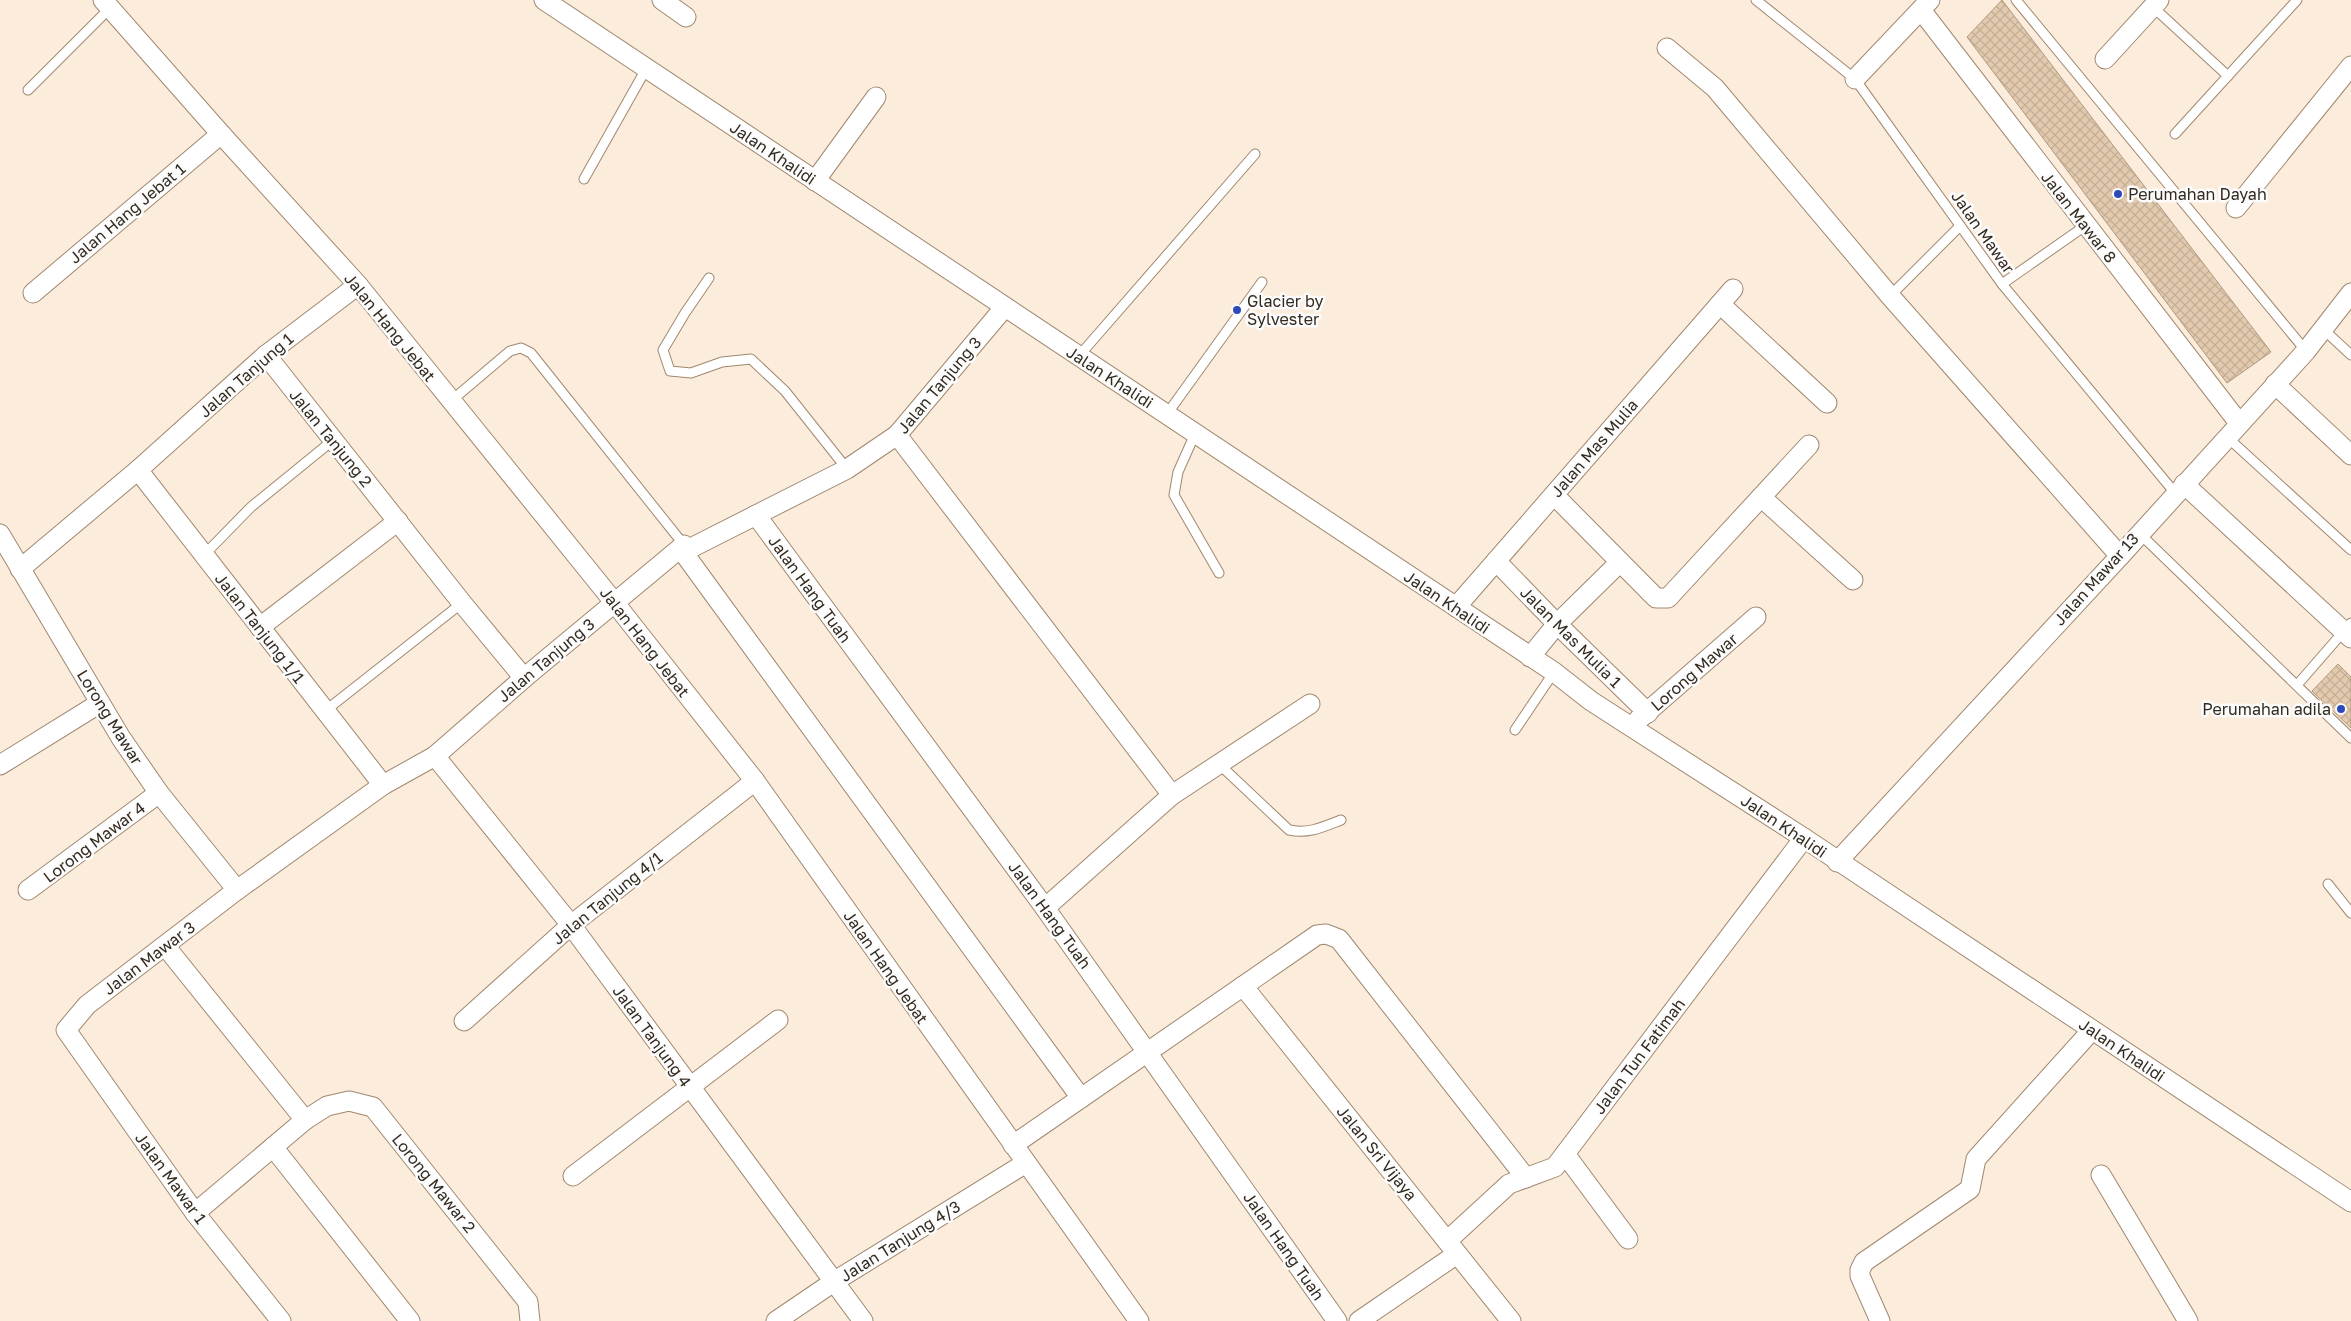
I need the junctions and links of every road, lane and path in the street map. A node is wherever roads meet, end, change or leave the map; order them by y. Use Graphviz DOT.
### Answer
graph roads {
  1 [pos="544,0"];
  2 [pos="662,0"];
  3 [pos="1756,0"];
  4 [pos="2016,0"];
  5 [pos="2297,0"];
  6 [pos="107,4"];
  7 [pos="2156,4"];
  8 [pos="1926,5"];
  9 [pos="569,6"];
  10 [pos="686,17"];
  11 [pos="1667,48"];
  12 [pos="2106,59"];
  13 [pos="2351,66"];
  14 [pos="646,68"];
  15 [pos="2228,76"];
  16 [pos="1854,79"];
  17 [pos="28,90"];
  18 [pos="876,97"];
  19 [pos="220,134"];
  20 [pos="2175,134"];
  21 [pos="1255,154"];
  22 [pos="584,179"];
  23 [pos="815,181"];
  24 [pos="2236,208"];
  25 [pos="1960,226"];
  26 [pos="2085,226"];
  27 [pos="709,278"];
  28 [pos="1262,282"];
  29 [pos="2002,284"];
  30 [pos="358,285"];
  31 [pos="1733,289"];
  32 [pos="33,293"];
  33 [pos="2351,293"];
  34 [pos="1890,296"];
  35 [pos="1720,304"];
  36 [pos="1004,308"];
  37 [pos="2323,329"];
  38 [pos="2306,351"];
  39 [pos="2351,354"];
  40 [pos="266,355"];
  41 [pos="1078,357"];
  42 [pos="2275,384"];
  43 [pos="451,401"];
  44 [pos="1827,403"];
  45 [pos="1166,414"];
  46 [pos="2233,430"];
  47 [pos="1195,434"];
  48 [pos="897,435"];
  49 [pos="332,441"];
  50 [pos="1809,446"];
  51 [pos="2351,455"];
  52 [pos="847,469"];
  53 [pos="138,470"];
  54 [pos="2180,488"];
  55 [pos="1554,495"];
  56 [pos="1761,497"];
  57 [pos="756,515"];
  58 [pos="398,521"];
  59 [pos="2139,533"];
  60 [pos="1,539"];
  61 [pos="683,549"];
  62 [pos="2351,550"];
  63 [pos="204,555"];
  64 [pos="2120,556"];
  65 [pos="1496,562"];
  66 [pos="1620,562"];
  67 [pos="20,568"];
  68 [pos="1219,573"];
  69 [pos="1853,580"];
  70 [pos="614,602"];
  71 [pos="462,603"];
  72 [pos="1456,607"];
  73 [pos="1756,617"];
  74 [pos="1557,624"];
  75 [pos="260,627"];
  76 [pos="2349,631"];
  77 [pos="1530,657"];
  78 [pos="1554,672"];
  79 [pos="524,678"];
  80 [pos="1612,678"];
  81 [pos="2297,685"];
  82 [pos="1591,701"];
  83 [pos="100,703"];
  84 [pos="1310,704"];
  85 [pos="325,712"];
  86 [pos="1648,713"];
  87 [pos="1631,726"];
  88 [pos="1515,730"];
  89 [pos="2351,738"];
  90 [pos="435,756"];
  91 [pos="1219,764"];
  92 [pos="0,765"];
  93 [pos="755,781"];
  94 [pos="383,785"];
  95 [pos="159,793"];
  96 [pos="1172,795"];
  97 [pos="1341,820"];
  98 [pos="1804,838"];
  99 [pos="1837,862"];
  100 [pos="2328,884"];
  101 [pos="28,890"];
  102 [pos="237,890"];
  103 [pos="1045,908"];
  104 [pos="2351,913"];
  105 [pos="571,925"];
  106 [pos="166,947"];
  107 [pos="1243,986"];
  108 [pos="778,1020"];
  109 [pos="464,1021"];
  110 [pos="66,1030"];
  111 [pos="2092,1030"];
  112 [pos="1148,1052"];
  113 [pos="689,1087"];
  114 [pos="1081,1098"];
  115 [pos="305,1120"];
  116 [pos="1012,1145"];
  117 [pos="273,1147"];
  118 [pos="1565,1154"];
  119 [pos="1026,1163"];
  120 [pos="2101,1175"];
  121 [pos="573,1176"];
  122 [pos="1526,1178"];
  123 [pos="2351,1202"];
  124 [pos="195,1213"];
  125 [pos="1628,1239"];
  126 [pos="1452,1247"];
  127 [pos="835,1281"];
  128 [pos="281,1321"];
  129 [pos="410,1321"];
  130 [pos="530,1321"];
  131 [pos="776,1321"];
  132 [pos="864,1321"];
  133 [pos="1139,1321"];
  134 [pos="1337,1321"];
  135 [pos="1359,1321"];
  136 [pos="1511,1321"];
  137 [pos="1880,1321"];
  138 [pos="2188,1321"];
  1 -- 9 [label="street, Jalan Khalidi"];
  2 -- 10 [label="street"];
  3 -- 16 [label="lane, Jalan Mawar"];
  4 -- 38 [label="lane"];
  5 -- 15 [label="lane"];
  6 -- 17 [label="lane"];
  6 -- 19 [label="street, Jalan Hang Jebat"];
  7 -- 12 [label="street"];
  7 -- 15 [label="lane"];
  8 -- 16 [label="street"];
  8 -- 26 [label="street, Jalan Mawar 8"];
  9 -- 14 [label="street, Jalan Khalidi"];
  11 -- 34 [label="street"];
  13 -- 24 [label="street"];
  14 -- 22 [label="lane"];
  14 -- 23 [label="street, Jalan Khalidi"];
  15 -- 20 [label="lane"];
  16 -- 25 [label="lane, Jalan Mawar"];
  18 -- 23 [label="street"];
  19 -- 30 [label="street, Jalan Hang Jebat"];
  19 -- 32 [label="street, Jalan Hang Jebat 1"];
  21 -- 41 [label="lane"];
  23 -- 36 [label="street, Jalan Khalidi"];
  25 -- 29 [label="lane, Jalan Mawar"];
  25 -- 34 [label="lane"];
  26 -- 29 [label="lane"];
  26 -- 46 [label="street, Jalan Mawar 8"];
  27 -- 52 [label="lane"];
  28 -- 45 [label="lane"];
  29 -- 54 [label="lane, Jalan Mawar"];
  30 -- 40 [label="street, Jalan Tanjung 1"];
  30 -- 43 [label="street, Jalan Hang Jebat"];
  31 -- 35 [label="street, Jalan Mas Mulia"];
  33 -- 37 [label="street, Jalan Mawar 13"];
  34 -- 64 [label="street"];
  35 -- 44 [label="street"];
  35 -- 55 [label="street, Jalan Mas Mulia"];
  36 -- 41 [label="street, Jalan Khalidi"];
  36 -- 48 [label="street, Jalan Tanjung 3"];
  37 -- 38 [label="street, Jalan Mawar 13"];
  37 -- 39 [label="lane"];
  38 -- 42 [label="street, Jalan Mawar 13"];
  40 -- 49 [label="street, Jalan Tanjung 2"];
  40 -- 53 [label="street, Jalan Tanjung 1"];
  41 -- 45 [label="street, Jalan Khalidi"];
  42 -- 46 [label="street, Jalan Mawar 13"];
  42 -- 51 [label="street"];
  43 -- 61 [label="lane"];
  43 -- 70 [label="street, Jalan Hang Jebat"];
  45 -- 47 [label="street, Jalan Khalidi"];
  46 -- 54 [label="street, Jalan Mawar 13"];
  46 -- 62 [label="lane"];
  47 -- 68 [label="lane"];
  47 -- 72 [label="street, Jalan Khalidi"];
  48 -- 52 [label="street, Jalan Tanjung 3"];
  48 -- 96 [label="street"];
  49 -- 58 [label="street, Jalan Tanjung 2"];
  49 -- 63 [label="lane"];
  50 -- 56 [label="street"];
  52 -- 57 [label="street, Jalan Tanjung 3"];
  53 -- 63 [label="street, Jalan Tanjung 1/1"];
  53 -- 67 [label="street, Jalan Tanjung 1"];
  54 -- 59 [label="street, Jalan Mawar 13"];
  54 -- 76 [label="street"];
  55 -- 65 [label="street, Jalan Mas Mulia"];
  55 -- 66 [label="street"];
  56 -- 66 [label="street"];
  56 -- 69 [label="street"];
  57 -- 61 [label="street, Jalan Tanjung 3"];
  57 -- 103 [label="street, Jalan Hang Tuah"];
  58 -- 71 [label="street, Jalan Tanjung 2"];
  58 -- 75 [label="street"];
  59 -- 64 [label="street, Jalan Mawar 13"];
  59 -- 81 [label="lane"];
  60 -- 67 [label="street, Lorong Mawar"];
  61 -- 70 [label="street, Jalan Tanjung 3"];
  61 -- 114 [label="street"];
  63 -- 75 [label="street, Jalan Tanjung 1/1"];
  64 -- 99 [label="street, Jalan Mawar 13"];
  65 -- 72 [label="street, Jalan Mas Mulia"];
  65 -- 74 [label="street, Jalan Mas Mulia 1"];
  66 -- 74 [label="street"];
  67 -- 83 [label="street, Lorong Mawar"];
  70 -- 79 [label="street, Jalan Tanjung 3"];
  70 -- 93 [label="street, Jalan Hang Jebat"];
  71 -- 79 [label="street, Jalan Tanjung 2"];
  71 -- 85 [label="lane"];
  72 -- 77 [label="street, Jalan Khalidi"];
  73 -- 86 [label="street, Lorong Mawar"];
  74 -- 77 [label="street"];
  74 -- 80 [label="street, Jalan Mas Mulia 1"];
  75 -- 85 [label="street, Jalan Tanjung 1/1"];
  76 -- 81 [label="lane"];
  77 -- 78 [label="street, Jalan Khalidi"];
  78 -- 82 [label="street, Jalan Khalidi"];
  78 -- 88 [label="lane"];
  79 -- 90 [label="street, Jalan Tanjung 3"];
  80 -- 82 [label="street"];
  80 -- 86 [label="street, Jalan Mas Mulia 1"];
  81 -- 89 [label="lane"];
  82 -- 87 [label="street, Jalan Khalidi"];
  83 -- 92 [label="street"];
  83 -- 95 [label="street, Lorong Mawar"];
  84 -- 91 [label="street"];
  85 -- 94 [label="street, Jalan Tanjung 1/1"];
  86 -- 87 [label="street, Lorong Mawar"];
  87 -- 98 [label="street, Jalan Khalidi"];
  90 -- 94 [label="street, Jalan Tanjung 3"];
  90 -- 105 [label="street, Jalan Tanjung 4"];
  91 -- 96 [label="street"];
  91 -- 97 [label="lane"];
  93 -- 105 [label="street, Jalan Tanjung 4/1"];
  93 -- 116 [label="street, Jalan Hang Jebat"];
  94 -- 102 [label="street, Jalan Tanjung 3"];
  95 -- 101 [label="street, Lorong Mawar 4"];
  95 -- 102 [label="street, Lorong Mawar"];
  96 -- 103 [label="street"];
  98 -- 99 [label="street, Jalan Khalidi"];
  98 -- 118 [label="street, Jalan Tun Fatimah"];
  99 -- 111 [label="street, Jalan Khalidi"];
  100 -- 104 [label="lane"];
  102 -- 106 [label="street, Jalan Mawar 3"];
  103 -- 112 [label="street, Jalan Hang Tuah"];
  105 -- 109 [label="street, Jalan Tanjung 4/1"];
  105 -- 113 [label="street, Jalan Tanjung 4"];
  106 -- 110 [label="street, Jalan Mawar 3"];
  106 -- 115 [label="street"];
  107 -- 112 [label="street"];
  107 -- 122 [label="street"];
  107 -- 126 [label="street, Jalan Sri Vijaya"];
  108 -- 113 [label="street"];
  110 -- 124 [label="street, Jalan Mawar 1"];
  111 -- 123 [label="street, Jalan Khalidi"];
  111 -- 137 [label="street"];
  112 -- 114 [label="street"];
  112 -- 134 [label="street, Jalan Hang Tuah"];
  113 -- 121 [label="street"];
  113 -- 127 [label="street, Jalan Tanjung 4"];
  114 -- 116 [label="street"];
  115 -- 117 [label="street, Lorong Mawar 2"];
  115 -- 130 [label="street, Lorong Mawar 2"];
  116 -- 119 [label="street, Jalan Hang Jebat"];
  117 -- 124 [label="street, Lorong Mawar 2"];
  117 -- 129 [label="street"];
  118 -- 122 [label="street, Jalan Tun Fatimah"];
  118 -- 125 [label="street"];
  119 -- 127 [label="street, Jalan Tanjung 4/3"];
  119 -- 133 [label="street, Jalan Hang Jebat"];
  120 -- 138 [label="street"];
  122 -- 126 [label="street, Jalan Tun Fatimah"];
  124 -- 128 [label="street, Jalan Mawar 1"];
  126 -- 135 [label="street, Jalan Tun Fatimah"];
  126 -- 136 [label="street, Jalan Sri Vijaya"];
  127 -- 131 [label="street, Jalan Tanjung 4/3"];
  127 -- 132 [label="street, Jalan Tanjung 4"];
}
